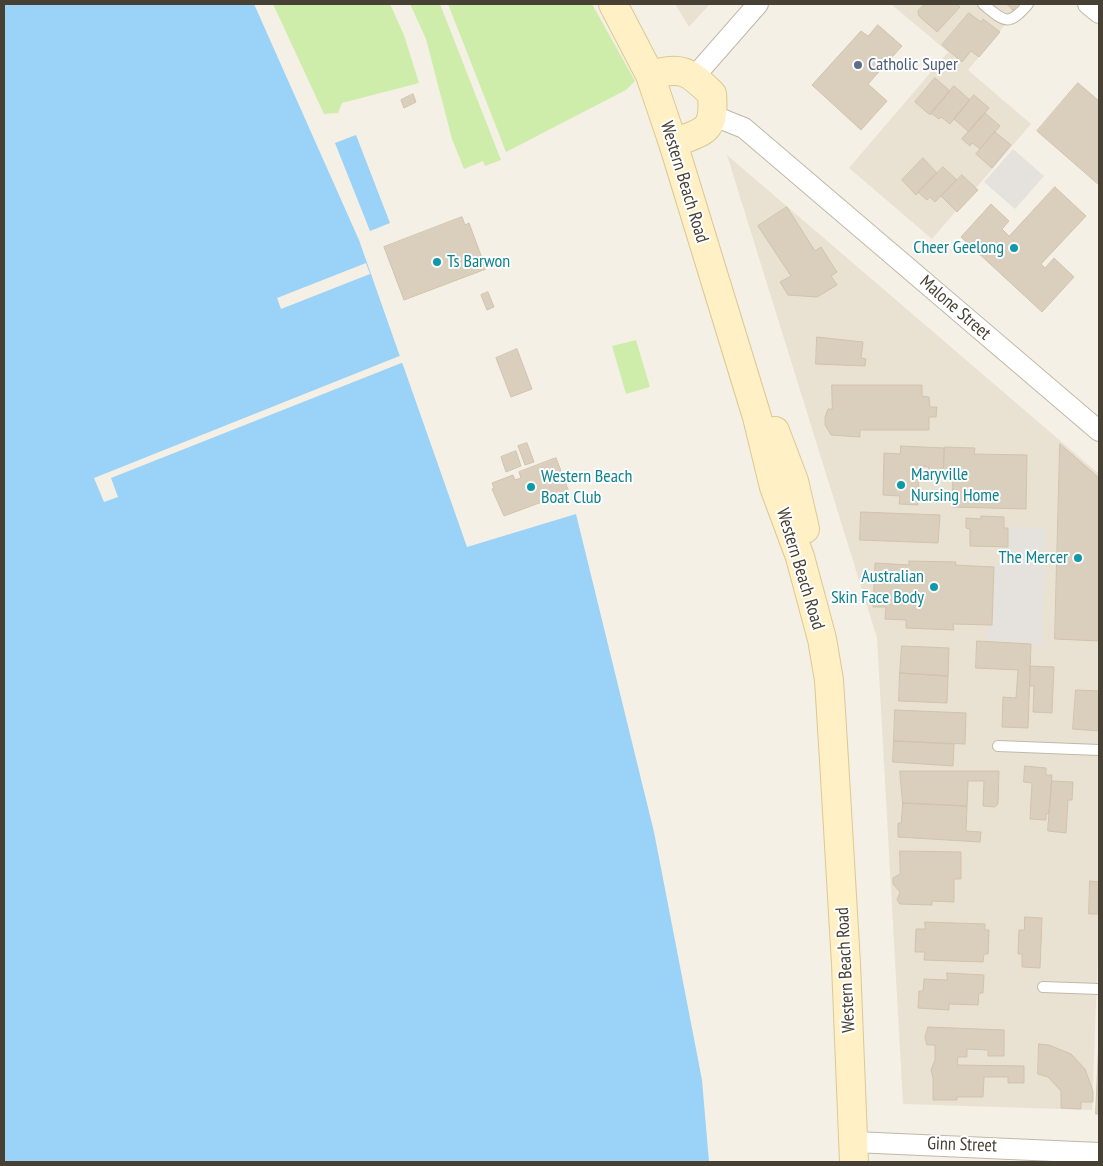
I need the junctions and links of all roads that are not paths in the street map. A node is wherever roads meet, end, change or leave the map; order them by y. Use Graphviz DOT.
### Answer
graph roads {
  1 [pos="613,4"];
  2 [pos="632,4"];
  3 [pos="758,4"];
  4 [pos="983,4"];
  5 [pos="1028,4"];
  6 [pos="1088,4"];
  7 [pos="1099,13"];
  8 [pos="656,73"];
  9 [pos="694,77"];
  10 [pos="714,116"];
  11 [pos="679,141"];
  12 [pos="1099,431"];
  13 [pos="998,746"];
  14 [pos="1099,750"];
  15 [pos="1043,987"];
  16 [pos="1099,989"];
  17 [pos="864,1152"];
  18 [pos="1099,1153"];
  19 [pos="1002,1154"];
  1 -- 8 [label="street, Western Beach Road"];
  2 -- 8 [label="street, Western Beach Road"];
  3 -- 9 [label="street"];
  4 -- 5 [label="lane"];
  6 -- 7 [label="street"];
  8 -- 9 [label="street"];
  8 -- 11 [label="street, Western Beach Road"];
  9 -- 10 [label="street"];
  10 -- 11 [label="street"];
  10 -- 12 [label="street, Malone Street"];
  11 -- 17 [label="street, Western Beach Road"];
  13 -- 14 [label="lane"];
  15 -- 16 [label="lane"];
  17 -- 19 [label="street, Ginn Street"];
  18 -- 19 [label="street, Ginn Street"];
}
